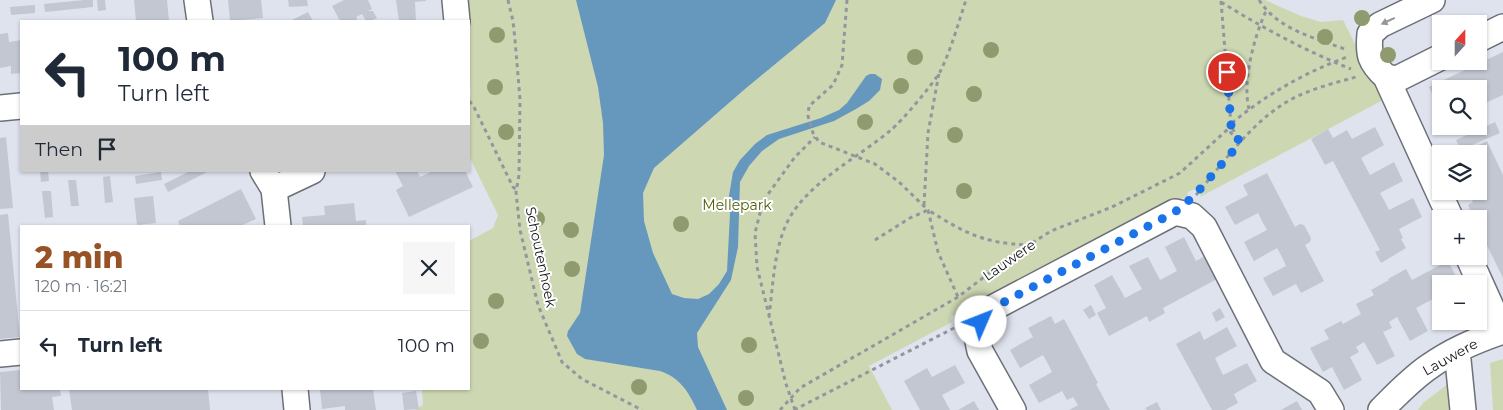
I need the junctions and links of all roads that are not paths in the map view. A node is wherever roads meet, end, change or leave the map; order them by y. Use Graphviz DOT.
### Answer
graph roads {
  1 [pos="197,0"];
  2 [pos="455,0"];
  3 [pos="1432,0"];
  4 [pos="200,20"];
  5 [pos="457,20"];
  6 [pos="1503,28"];
  7 [pos="1488,35"];
  8 [pos="1432,62"];
  9 [pos="1386,77"];
  10 [pos="20,106"];
  11 [pos="0,108"];
  12 [pos="307,172"];
  13 [pos="269,180"];
  14 [pos="1447,210"];
  15 [pos="278,225"];
  16 [pos="1472,265"];
  17 [pos="1502,331"];
  18 [pos="1457,350"];
  19 [pos="20,352"];
  20 [pos="0,354"];
  21 [pos="295,390"];
  22 [pos="297,410"];
  23 [pos="1013,410"];
  24 [pos="1331,410"];
  25 [pos="1381,410"];
  26 [pos="1464,410"];
  1 -- 4 [label="street"];
  2 -- 5 [label="street"];
  3 -- 9 [label="street, one-way"];
  6 -- 7 [label="street"];
  8 -- 9 [label="street"];
  9 -- 14 [label="street"];
  10 -- 11 [label="street"];
  12 -- 13 [label="street"];
  13 -- 15 [label="street"];
  16 -- 17 [label="street"];
  17 -- 18 [label="street, Lauwere"];
  18 -- 25 [label="street, Lauwere"];
  18 -- 26 [label="street"];
  19 -- 20 [label="street"];
  21 -- 22 [label="street"];
  23 -- 24 [label="street"];
}
